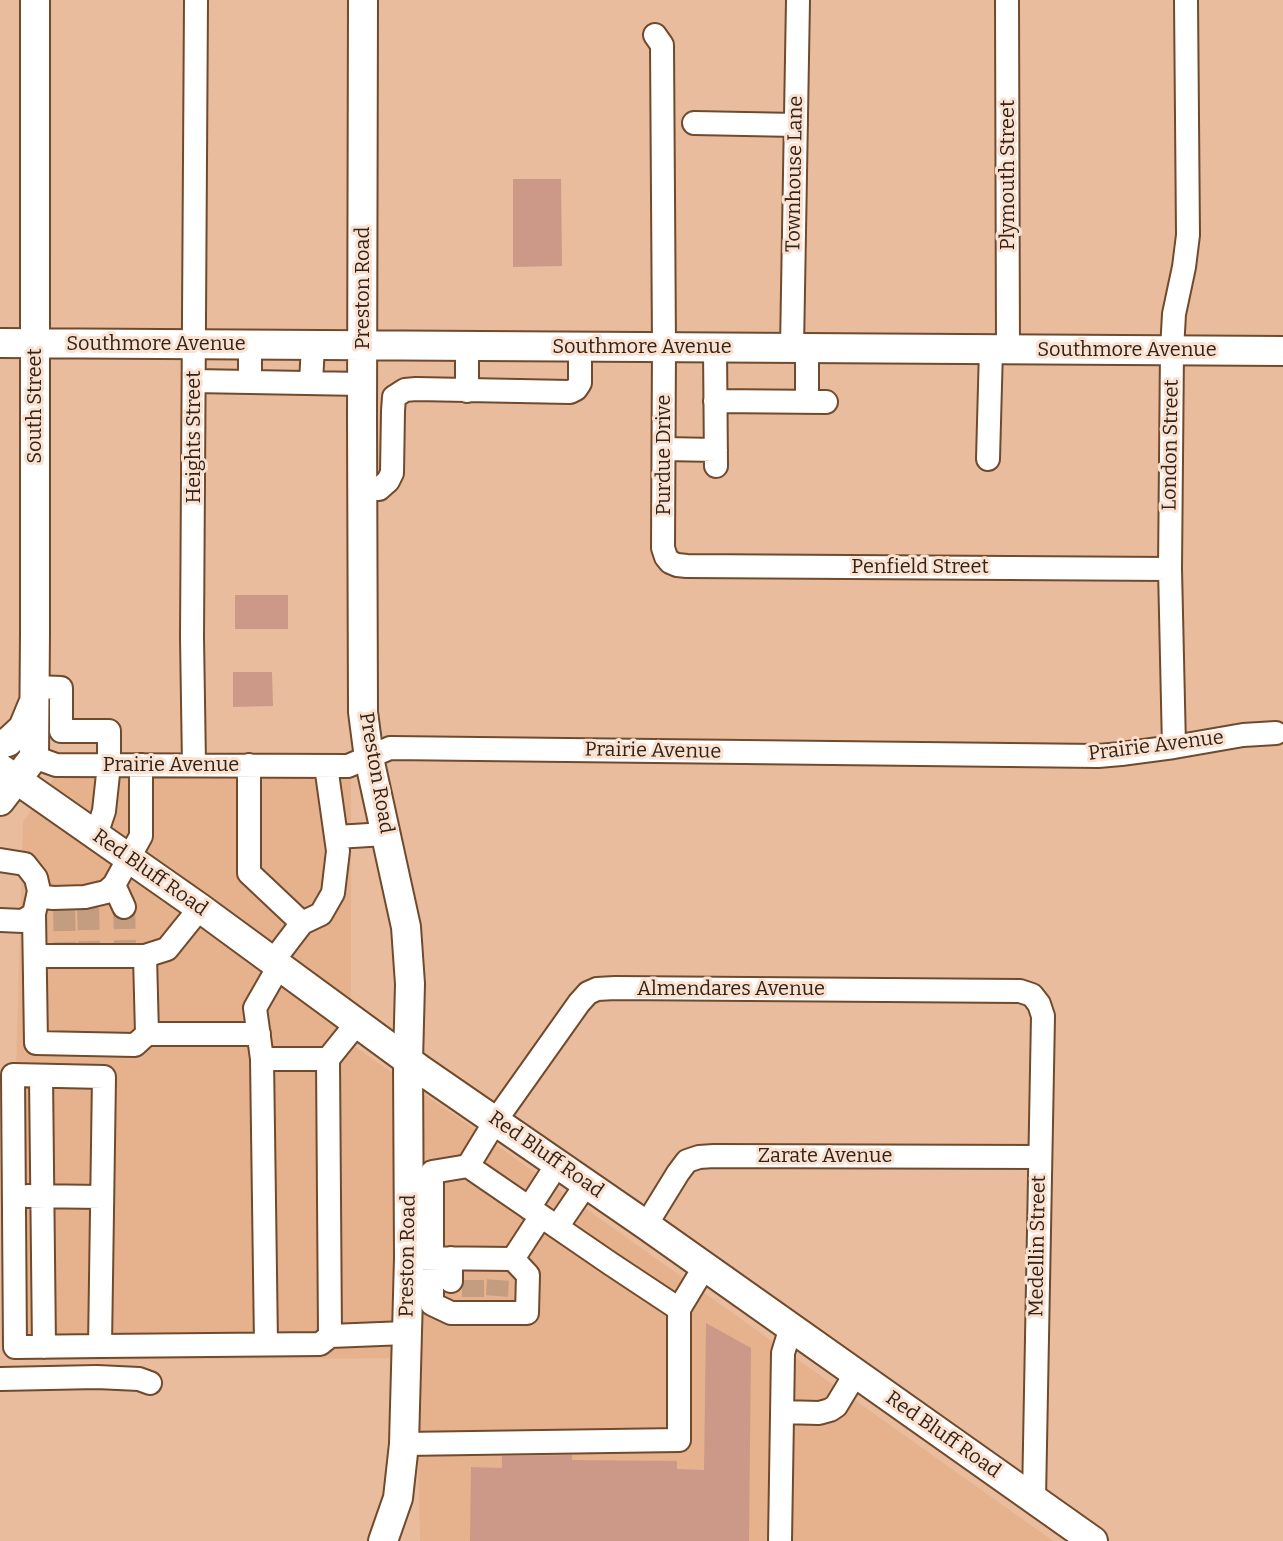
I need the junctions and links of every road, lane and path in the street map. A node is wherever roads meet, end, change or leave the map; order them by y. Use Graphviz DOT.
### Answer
graph roads {
  1 [pos="35,0"];
  2 [pos="196,0"];
  3 [pos="363,0"];
  4 [pos="798,0"];
  5 [pos="1007,0"];
  6 [pos="1186,0"];
  7 [pos="655,35"];
  8 [pos="694,123"];
  9 [pos="796,125"];
  10 [pos="0,343"];
  11 [pos="34,343"];
  12 [pos="195,344"];
  13 [pos="250,344"];
  14 [pos="313,345"];
  15 [pos="363,345"];
  16 [pos="467,346"];
  17 [pos="580,346"];
  18 [pos="664,347"];
  19 [pos="715,347"];
  20 [pos="799,348"];
  21 [pos="1000,350"];
  22 [pos="1172,350"];
  23 [pos="1283,351"];
  24 [pos="194,381"];
  25 [pos="250,382"];
  26 [pos="311,383"];
  27 [pos="362,384"];
  28 [pos="466,391"];
  29 [pos="716,400"];
  30 [pos="664,449"];
  31 [pos="988,459"];
  32 [pos="362,488"];
  33 [pos="670,562"];
  34 [pos="1170,569"];
  35 [pos="41,707"];
  36 [pos="1276,733"];
  37 [pos="0,744"];
  38 [pos="1174,747"];
  39 [pos="34,757"];
  40 [pos="369,758"];
  41 [pos="109,765"];
  42 [pos="141,765"];
  43 [pos="194,765"];
  44 [pos="249,765"];
  45 [pos="327,766"];
  46 [pos="6,783"];
  47 [pos="386,834"];
  48 [pos="96,835"];
  49 [pos="336,837"];
  50 [pos="129,858"];
  51 [pos="0,860"];
  52 [pos="36,905"];
  53 [pos="200,908"];
  54 [pos="0,920"];
  55 [pos="302,923"];
  56 [pos="124,951"];
  57 [pos="35,956"];
  58 [pos="276,963"];
  59 [pos="1032,995"];
  60 [pos="357,1023"];
  61 [pos="147,1034"];
  62 [pos="259,1034"];
  63 [pos="262,1059"];
  64 [pos="328,1059"];
  65 [pos="408,1061"];
  66 [pos="41,1076"];
  67 [pos="7,1101"];
  68 [pos="485,1113"];
  69 [pos="409,1126"];
  70 [pos="1040,1157"];
  71 [pos="558,1163"];
  72 [pos="468,1166"];
  73 [pos="421,1173"];
  74 [pos="587,1183"];
  75 [pos="7,1196"];
  76 [pos="42,1196"];
  77 [pos="102,1197"];
  78 [pos="542,1217"];
  79 [pos="646,1225"];
  80 [pos="705,1266"];
  81 [pos="454,1281"];
  82 [pos="501,1281"];
  83 [pos="679,1309"];
  84 [pos="7,1310"];
  85 [pos="43,1312"];
  86 [pos="791,1327"];
  87 [pos="406,1334"];
  88 [pos="330,1336"];
  89 [pos="266,1344"];
  90 [pos="100,1346"];
  91 [pos="15,1347"];
  92 [pos="44,1347"];
  93 [pos="856,1373"];
  94 [pos="8,1379"];
  95 [pos="150,1383"];
  96 [pos="782,1412"];
  97 [pos="404,1444"];
  98 [pos="1034,1499"];
  99 [pos="383,1541"];
  100 [pos="780,1541"];
  101 [pos="1093,1541"];
  1 -- 11 [label="main road, South Street"];
  2 -- 12 [label="street, Heights Street"];
  3 -- 15 [label="main road, Preston Road"];
  4 -- 9 [label="street, Townhouse Lane"];
  5 -- 21 [label="street, Plymouth Street"];
  6 -- 22 [label="street, London Street"];
  7 -- 18 [label="street, Purdue Drive"];
  8 -- 9 [label="street"];
  9 -- 20 [label="street, Townhouse Lane"];
  10 -- 11 [label="main road, Southmore Avenue"];
  11 -- 12 [label="main road, Southmore Avenue"];
  11 -- 35 [label="main road, South Street"];
  12 -- 13 [label="main road, Southmore Avenue"];
  12 -- 24 [label="street, Heights Street"];
  13 -- 14 [label="main road, Southmore Avenue"];
  13 -- 25 [label="street"];
  14 -- 15 [label="main road, Southmore Avenue"];
  14 -- 26 [label="street"];
  15 -- 16 [label="main road, Southmore Avenue"];
  15 -- 27 [label="main road, Preston Road"];
  16 -- 17 [label="main road, Southmore Avenue"];
  16 -- 28 [label="street"];
  17 -- 18 [label="main road, Southmore Avenue"];
  17 -- 28 [label="street"];
  18 -- 19 [label="main road, Southmore Avenue"];
  18 -- 30 [label="street, Purdue Drive"];
  19 -- 20 [label="main road, Southmore Avenue"];
  19 -- 29 [label="street"];
  20 -- 21 [label="main road, Southmore Avenue"];
  20 -- 29 [label="street, Townhouse Lane"];
  21 -- 22 [label="main road, Southmore Avenue"];
  21 -- 31 [label="street, Plymouth Street"];
  22 -- 23 [label="main road, Southmore Avenue"];
  22 -- 34 [label="street, London Street"];
  24 -- 25 [label="street"];
  24 -- 43 [label="street, Heights Street"];
  25 -- 26 [label="street"];
  26 -- 27 [label="street"];
  27 -- 32 [label="main road, Preston Road"];
  28 -- 32 [label="street"];
  29 -- 30 [label="street"];
  30 -- 33 [label="street, Purdue Drive"];
  32 -- 40 [label="main road, Preston Road"];
  33 -- 34 [label="street, Penfield Street"];
  34 -- 38 [label="street, London Street"];
  35 -- 37 [label="main road"];
  35 -- 39 [label="main road, South Street"];
  35 -- 41 [label="street"];
  36 -- 38 [label="street, Prairie Avenue"];
  38 -- 40 [label="street, Prairie Avenue"];
  39 -- 41 [label="street, Prairie Avenue"];
  39 -- 46 [label="main road"];
  40 -- 45 [label="street, Prairie Avenue"];
  40 -- 47 [label="main road, Preston Road"];
  41 -- 42 [label="street, Prairie Avenue"];
  41 -- 48 [label="street"];
  42 -- 43 [label="street, Prairie Avenue"];
  42 -- 50 [label="street"];
  43 -- 44 [label="street, Prairie Avenue"];
  44 -- 45 [label="street, Prairie Avenue"];
  44 -- 55 [label="street"];
  45 -- 49 [label="street"];
  46 -- 48 [label="main road, Red Bluff Road"];
  47 -- 49 [label="street"];
  47 -- 65 [label="main road, Preston Road"];
  48 -- 50 [label="main road, Red Bluff Road"];
  49 -- 55 [label="street"];
  50 -- 52 [label="street"];
  50 -- 53 [label="main road, Red Bluff Road"];
  51 -- 52 [label="street"];
  52 -- 54 [label="street"];
  52 -- 57 [label="street"];
  53 -- 56 [label="street"];
  53 -- 58 [label="main road, Red Bluff Road"];
  55 -- 58 [label="street"];
  56 -- 57 [label="street"];
  56 -- 61 [label="street"];
  57 -- 61 [label="street"];
  58 -- 60 [label="main road, Red Bluff Road"];
  58 -- 62 [label="street"];
  59 -- 68 [label="street, Almendares Avenue"];
  59 -- 70 [label="street, Medellin Street"];
  60 -- 64 [label="street"];
  60 -- 65 [label="main road, Red Bluff Road"];
  61 -- 62 [label="street"];
  62 -- 63 [label="street"];
  63 -- 64 [label="street"];
  63 -- 89 [label="street"];
  64 -- 88 [label="street"];
  65 -- 68 [label="main road, Red Bluff Road"];
  65 -- 69 [label="main road, Preston Road"];
  66 -- 67 [label="street"];
  66 -- 76 [label="street"];
  66 -- 77 [label="street"];
  67 -- 75 [label="street"];
  68 -- 69 [label="main road"];
  68 -- 71 [label="main road, Red Bluff Road"];
  68 -- 72 [label="street"];
  69 -- 73 [label="main road, Preston Road"];
  70 -- 79 [label="street, Zarate Avenue"];
  70 -- 98 [label="street, Medellin Street"];
  71 -- 74 [label="main road, Red Bluff Road"];
  71 -- 78 [label="street"];
  72 -- 73 [label="street"];
  72 -- 78 [label="street"];
  73 -- 81 [label="main road, Preston Road"];
  74 -- 78 [label="street"];
  74 -- 79 [label="main road, Red Bluff Road"];
  75 -- 76 [label="street"];
  75 -- 84 [label="street"];
  76 -- 77 [label="street"];
  76 -- 85 [label="street"];
  77 -- 90 [label="street"];
  78 -- 82 [label="street"];
  78 -- 83 [label="street"];
  79 -- 80 [label="main road, Red Bluff Road"];
  80 -- 83 [label="street"];
  80 -- 86 [label="main road, Red Bluff Road"];
  81 -- 82 [label="street"];
  81 -- 82 [label="street"];
  81 -- 87 [label="main road, Preston Road"];
  83 -- 97 [label="street"];
  84 -- 85 [label="street"];
  84 -- 91 [label="street"];
  85 -- 92 [label="street"];
  86 -- 93 [label="main road, Red Bluff Road"];
  86 -- 96 [label="street"];
  87 -- 88 [label="street"];
  87 -- 97 [label="main road, Preston Road"];
  88 -- 89 [label="street"];
  89 -- 90 [label="street"];
  90 -- 92 [label="street"];
  91 -- 92 [label="street"];
  91 -- 94 [label="street"];
  93 -- 96 [label="street"];
  93 -- 98 [label="main road, Red Bluff Road"];
  94 -- 95 [label="street"];
  96 -- 100 [label="street"];
  97 -- 99 [label="main road, Preston Road"];
  98 -- 101 [label="main road, Red Bluff Road"];
}
